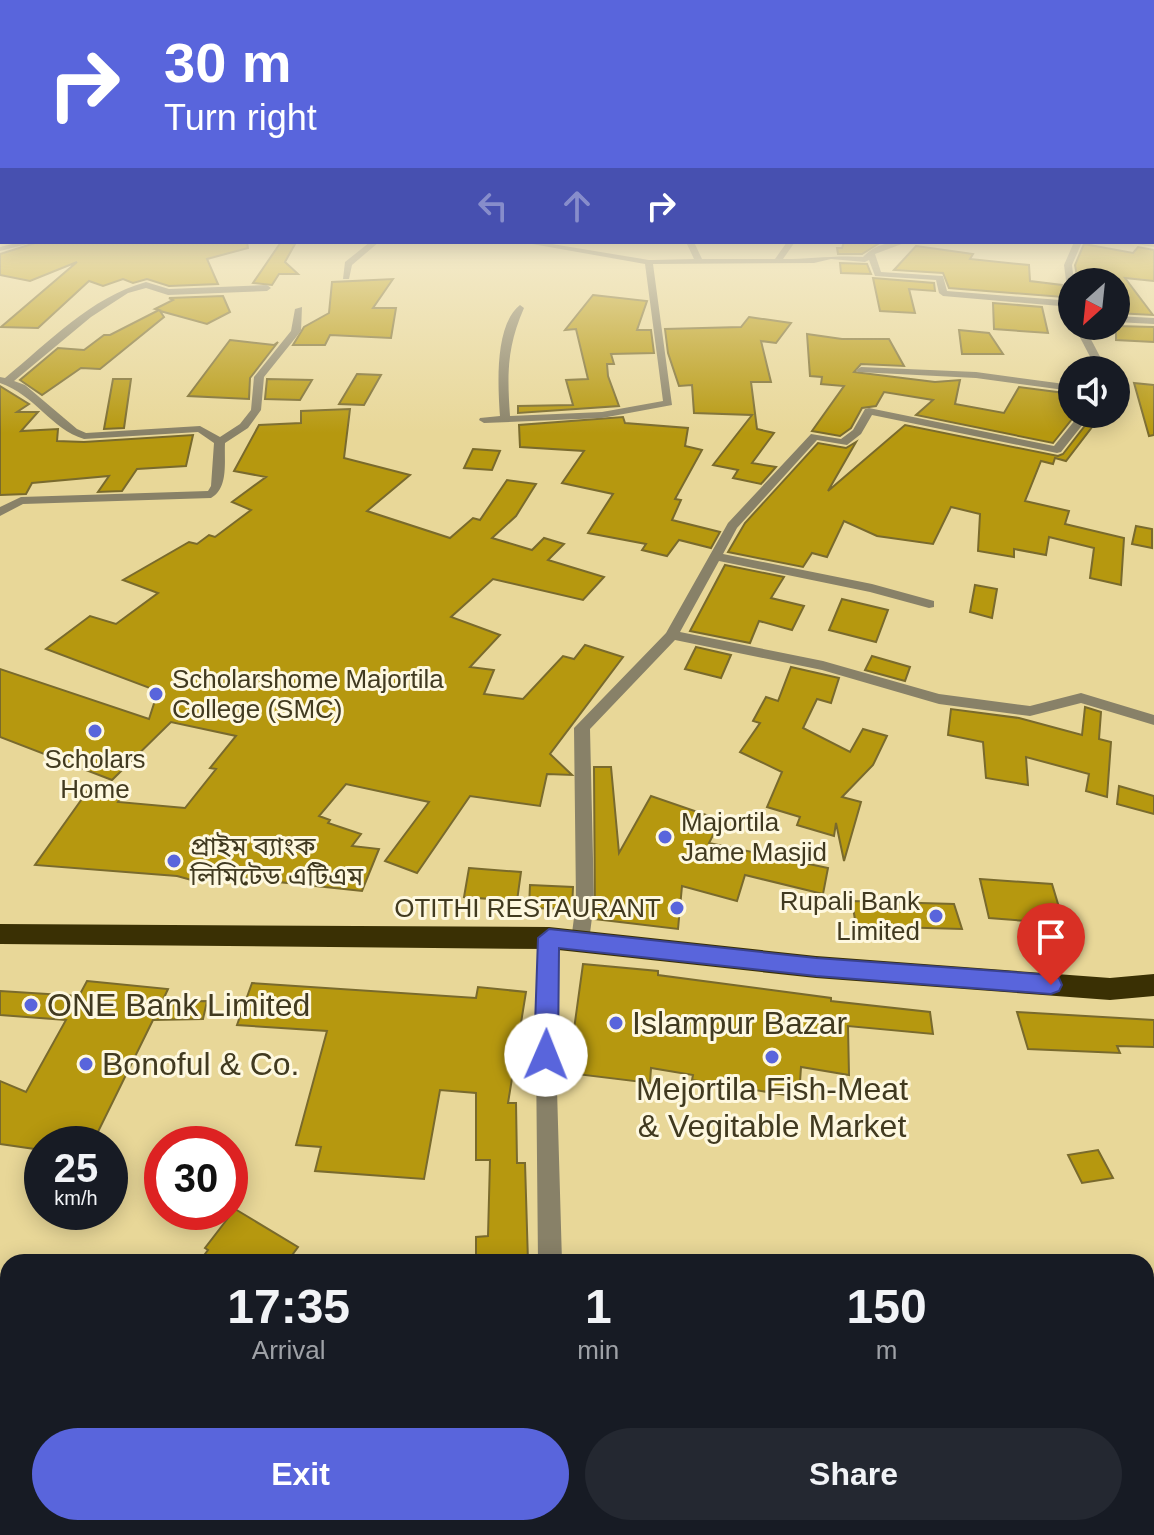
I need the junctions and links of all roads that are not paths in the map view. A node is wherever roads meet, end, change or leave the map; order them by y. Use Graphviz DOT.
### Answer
graph roads {
  1 [pos="130,290"];
  2 [pos="161,290"];
  3 [pos="227,290"];
  4 [pos="653,290"];
  5 [pos="942,290"];
  6 [pos="1058,303"];
  7 [pos="520,308"];
  8 [pos="299,309"];
  9 [pos="1130,320"];
  10 [pos="1154,321"];
  11 [pos="861,370"];
  12 [pos="3,381"];
  13 [pos="1058,386"];
  14 [pos="505,419"];
  15 [pos="484,420"];
  16 [pos="1075,428"];
  17 [pos="220,442"];
  18 [pos="0,512"];
  19 [pos="716,556"];
  20 [pos="929,604"];
  21 [pos="672,635"];
  22 [pos="1154,720"];
  23 [pos="0,934"];
  24 [pos="549,938"];
  25 [pos="580,941"];
  26 [pos="1154,985"];
  27 [pos="550,1254"];
  1 -- 12 [label="street"];
  2 -- 3 [label="street"];
  4 -- 14 [label="street"];
  5 -- 6 [label="street"];
  7 -- 14 [label="street"];
  8 -- 17 [label="street"];
  9 -- 10 [label="street"];
  11 -- 13 [label="street"];
  12 -- 17 [label="street"];
  14 -- 15 [label="street"];
  16 -- 19 [label="street"];
  17 -- 18 [label="street"];
  19 -- 20 [label="street"];
  19 -- 21 [label="street"];
  21 -- 22 [label="street"];
  21 -- 25 [label="street"];
  23 -- 24 [label="highway"];
  24 -- 25 [label="highway"];
  24 -- 27 [label="street"];
  25 -- 26 [label="highway"];
}
